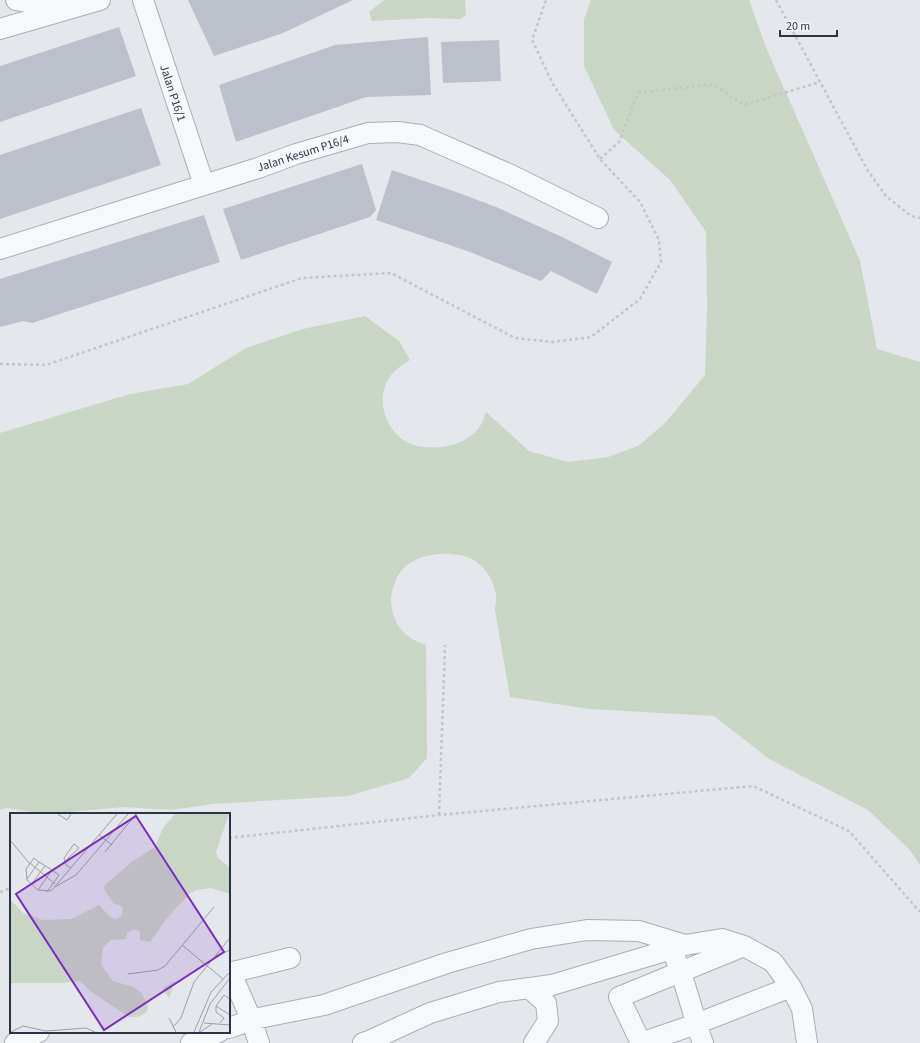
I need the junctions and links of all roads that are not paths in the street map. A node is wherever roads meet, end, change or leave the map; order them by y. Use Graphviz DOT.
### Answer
graph roads {
  1 [pos="16,0"];
  2 [pos="100,0"];
  3 [pos="143,0"];
  4 [pos="73,8"];
  5 [pos="0,29"];
  6 [pos="204,185"];
  7 [pos="598,218"];
  8 [pos="0,248"];
  9 [pos="744,946"];
  10 [pos="679,947"];
  11 [pos="290,958"];
  12 [pos="681,972"];
  13 [pos="230,973"];
  14 [pos="791,987"];
  15 [pos="530,988"];
  16 [pos="251,1019"];
  17 [pos="696,1024"];
  18 [pos="230,1028"];
  19 [pos="37,1033"];
  20 [pos="216,1033"];
  21 [pos="802,1041"];
  22 [pos="15,1043"];
  23 [pos="191,1043"];
  24 [pos="259,1043"];
  25 [pos="362,1043"];
  26 [pos="534,1043"];
  27 [pos="641,1043"];
  28 [pos="703,1043"];
  1 -- 4 [label="street"];
  2 -- 4 [label="street"];
  3 -- 6 [label="street, Jalan P16/1"];
  4 -- 5 [label="street"];
  6 -- 7 [label="street, Jalan Kesum P16/4"];
  6 -- 8 [label="street, Jalan Kesum P16/4"];
  9 -- 10 [label="street"];
  9 -- 12 [label="street"];
  9 -- 14 [label="street"];
  10 -- 12 [label="street"];
  10 -- 15 [label="street"];
  10 -- 16 [label="street"];
  11 -- 13 [label="street"];
  12 -- 17 [label="street"];
  12 -- 27 [label="street"];
  13 -- 16 [label="street"];
  14 -- 17 [label="street"];
  14 -- 21 [label="street"];
  15 -- 25 [label="street"];
  15 -- 26 [label="street"];
  16 -- 18 [label="street"];
  16 -- 24 [label="street"];
  17 -- 27 [label="street"];
  17 -- 28 [label="street"];
  19 -- 22 [label="street"];
  20 -- 23 [label="street"];
}
